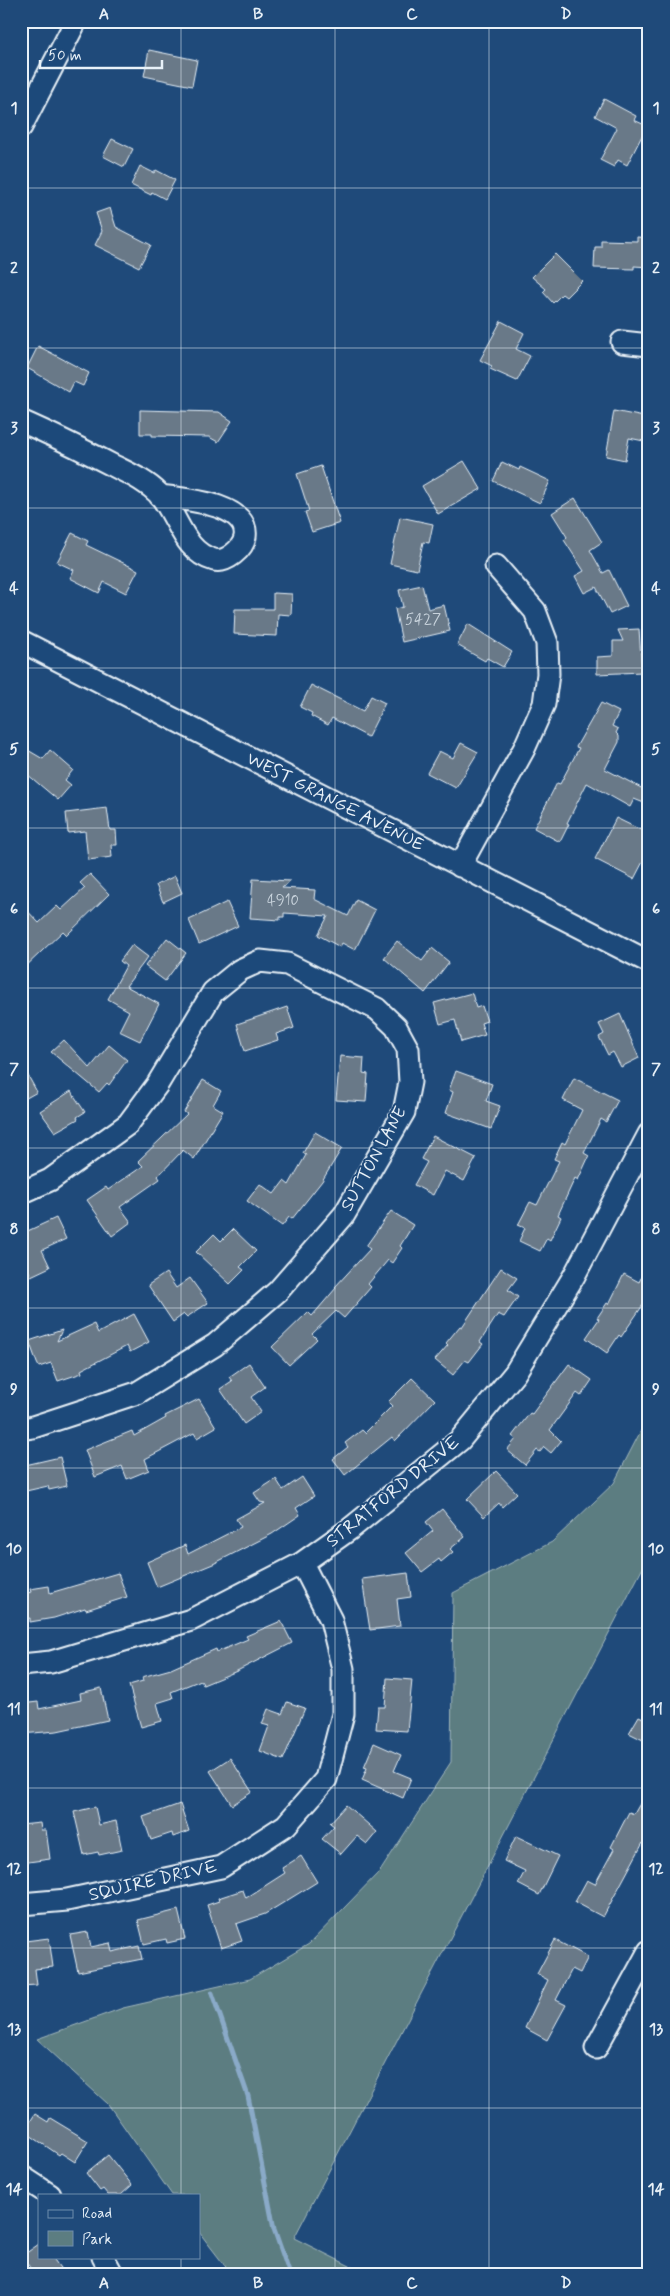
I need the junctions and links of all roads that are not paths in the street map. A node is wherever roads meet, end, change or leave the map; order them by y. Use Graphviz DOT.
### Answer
graph roads {
  1 [pos="76,21"];
  2 [pos="21,127"];
  3 [pos="622,342"];
  4 [pos="649,345"];
  5 [pos="21,421"];
  6 [pos="160,496"];
  7 [pos="496,566"];
  8 [pos="21,641"];
  9 [pos="460,866"];
  10 [pos="649,962"];
  11 [pos="649,1134"];
  12 [pos="21,1193"];
  13 [pos="21,1429"];
  14 [pos="302,1563"];
  15 [pos="21,1665"];
  16 [pos="21,1904"];
  17 [pos="649,1951"];
  18 [pos="596,2048"];
  19 [pos="21,2176"];
  20 [pos="48,2194"];
  21 [pos="104,2258"];
  22 [pos="113,2275"];
  1 -- 2 [label="street"];
  3 -- 4 [label="street"];
  5 -- 6 [label="street"];
  7 -- 9 [label="street"];
  8 -- 9 [label="street, WEST GRANGE AVENUE"];
  9 -- 10 [label="street, WEST GRANGE AVENUE"];
  11 -- 14 [label="street, STRATFORD DRIVE"];
  12 -- 13 [label="street, SUTTON LANE"];
  14 -- 15 [label="street, STRATFORD DRIVE"];
  14 -- 16 [label="street, SQUIRE DRIVE"];
  17 -- 18 [label="street"];
  19 -- 20 [label="street"];
  21 -- 22 [label="street"];
}
